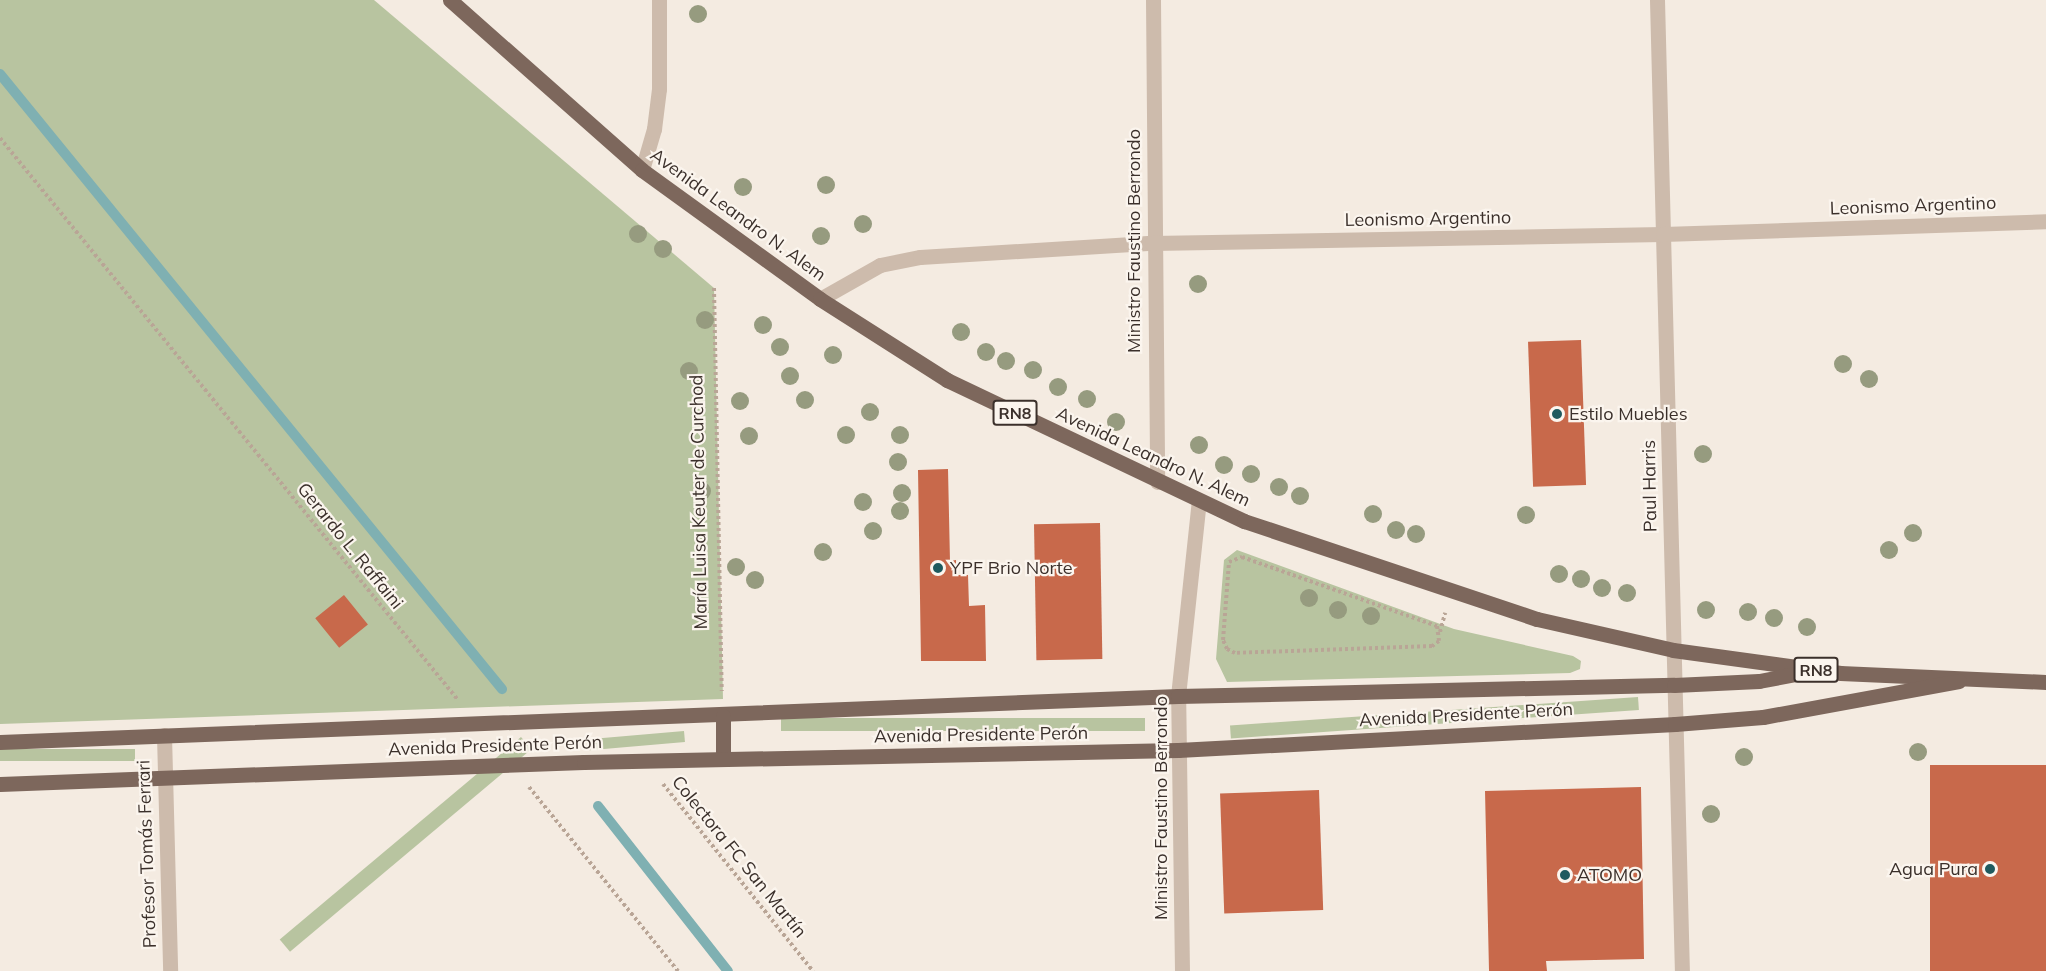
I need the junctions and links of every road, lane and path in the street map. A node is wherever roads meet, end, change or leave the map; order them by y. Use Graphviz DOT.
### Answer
graph roads {
  1 [pos="450,0"];
  2 [pos="659,0"];
  3 [pos="1153,0"];
  4 [pos="1657,0"];
  5 [pos="0,138"];
  6 [pos="642,170"];
  7 [pos="2046,220"];
  8 [pos="1663,234"];
  9 [pos="1152,243"];
  10 [pos="714,288"];
  11 [pos="820,298"];
  12 [pos="1157,482"];
  13 [pos="1199,501"];
  14 [pos="1223,640"];
  15 [pos="1673,650"];
  16 [pos="1816,670"];
  17 [pos="1959,681"];
  18 [pos="2046,682"];
  19 [pos="1674,686"];
  20 [pos="1178,696"];
  21 [pos="723,716"];
  22 [pos="1676,724"];
  23 [pos="479,725"];
  24 [pos="164,735"];
  25 [pos="0,741"];
  26 [pos="1178,750"];
  27 [pos="723,759"];
  28 [pos="645,760"];
  29 [pos="510,764"];
  30 [pos="165,777"];
  31 [pos="0,784"];
  32 [pos="170,971"];
  33 [pos="678,971"];
  34 [pos="813,971"];
  35 [pos="1182,971"];
  36 [pos="1682,971"];
  1 -- 6 [label="main road, Avenida Leandro N. Alem / RN8"];
  2 -- 6 [label="street"];
  3 -- 9 [label="street, Ministro Faustino Berrondo"];
  4 -- 8 [label="street, Paul Harris"];
  5 -- 23 [label="path, Gerardo L. Raffaini"];
  6 -- 11 [label="main road, Avenida Leandro N. Alem / RN8"];
  7 -- 8 [label="street, Leonismo Argentino"];
  8 -- 9 [label="street, Leonismo Argentino"];
  8 -- 15 [label="street, Paul Harris"];
  9 -- 11 [label="street, Leonismo Argentino"];
  9 -- 12 [label="street, Ministro Faustino Berrondo"];
  10 -- 21 [label="path, María Luisa Keuter de Curchod"];
  11 -- 12 [label="main road, Avenida Leandro N. Alem / RN8"];
  12 -- 13 [label="main road, Avenida Leandro N. Alem / RN8"];
  13 -- 15 [label="main road, Avenida Leandro N. Alem / RN8"];
  13 -- 20 [label="street, Ministro Faustino Berrondo"];
  14 -- 14 [label="path"];
  15 -- 16 [label="main road, Avenida Presidente Perón / RN8"];
  15 -- 19 [label="street, Paul Harris"];
  16 -- 17 [label="main road, Avenida Presidente Perón / RN8"];
  16 -- 19 [label="main road, Avenida Presidente Perón"];
  17 -- 18 [label="main road, Avenida Presidente Perón"];
  17 -- 22 [label="main road, Avenida Presidente Perón"];
  19 -- 20 [label="main road, Avenida Presidente Perón"];
  19 -- 22 [label="street, Paul Harris"];
  20 -- 21 [label="main road, Avenida Presidente Perón"];
  20 -- 26 [label="street, Ministro Faustino Berrondo"];
  21 -- 23 [label="main road, Avenida Presidente Perón"];
  21 -- 27 [label="main road"];
  22 -- 26 [label="main road, Avenida Presidente Perón"];
  22 -- 36 [label="street, Paul Harris"];
  23 -- 24 [label="main road, Avenida Presidente Perón"];
  24 -- 25 [label="main road, Avenida Presidente Perón"];
  24 -- 30 [label="street, Profesor Tomás Ferrari"];
  26 -- 27 [label="main road, Avenida Presidente Perón"];
  26 -- 35 [label="street, Ministro Faustino Berrondo"];
  27 -- 28 [label="main road, Avenida Presidente Perón"];
  28 -- 29 [label="main road, Avenida Presidente Perón"];
  28 -- 34 [label="path, Colectora FC San Martín"];
  29 -- 30 [label="main road, Avenida Presidente Perón"];
  29 -- 33 [label="path"];
  30 -- 31 [label="main road, Avenida Presidente Perón"];
  30 -- 32 [label="street, Profesor Tomás Ferrari"];
}
